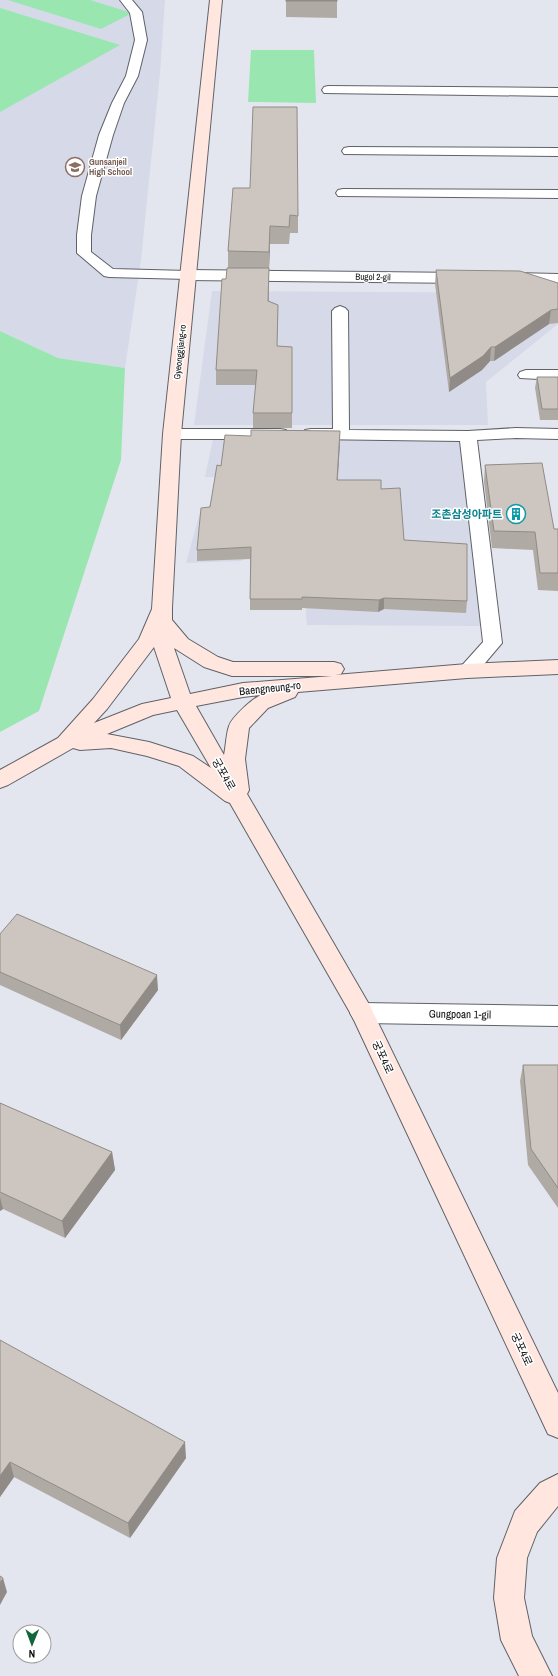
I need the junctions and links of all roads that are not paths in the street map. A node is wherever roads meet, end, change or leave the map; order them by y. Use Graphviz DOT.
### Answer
graph roads {
  1 [pos="126,0"];
  2 [pos="216,0"];
  3 [pos="328,90"];
  4 [pos="558,92"];
  5 [pos="349,151"];
  6 [pos="557,155"];
  7 [pos="342,193"];
  8 [pos="558,194"];
  9 [pos="188,275"];
  10 [pos="479,278"];
  11 [pos="503,278"];
  12 [pos="558,279"];
  13 [pos="340,311"];
  14 [pos="526,375"];
  15 [pos="558,375"];
  16 [pos="172,434"];
  17 [pos="341,434"];
  18 [pos="558,434"];
  19 [pos="468,436"];
  20 [pos="162,615"];
  21 [pos="558,667"];
  22 [pos="467,670"];
  23 [pos="304,685"];
  24 [pos="183,702"];
  25 [pos="63,744"];
  26 [pos="0,780"];
  27 [pos="240,801"];
  28 [pos="362,1013"];
  29 [pos="558,1016"];
  30 [pos="558,1424"];
  31 [pos="558,1489"];
  32 [pos="536,1676"];
  1 -- 9 [label="lane"];
  2 -- 9 [label="street, Gyeonggijang-ro"];
  3 -- 4 [label="lane"];
  5 -- 6 [label="lane"];
  7 -- 8 [label="lane"];
  9 -- 10 [label="street, Bugol 2-gil"];
  9 -- 16 [label="street, Gyeonggijang-ro"];
  11 -- 12 [label="street"];
  13 -- 17 [label="lane"];
  14 -- 15 [label="lane"];
  16 -- 17 [label="lane"];
  16 -- 20 [label="street, Gyeonggijang-ro"];
  17 -- 19 [label="lane"];
  18 -- 19 [label="lane"];
  19 -- 22 [label="lane"];
  20 -- 22 [label="street"];
  20 -- 24 [label="street, Gyeonggijang-ro"];
  20 -- 25 [label="street"];
  21 -- 22 [label="street, Baengneung-ro"];
  22 -- 23 [label="street, Baengneung-ro"];
  23 -- 24 [label="street, Baengneung-ro"];
  23 -- 27 [label="street"];
  24 -- 25 [label="street, Baengneung-ro"];
  24 -- 27 [label="street, 궁포4로"];
  25 -- 26 [label="street, Baengneung-ro"];
  25 -- 27 [label="street"];
  27 -- 28 [label="street, 궁포4로"];
  28 -- 29 [label="street, Gungpoan 1-gil"];
  28 -- 30 [label="street, 궁포4로"];
  31 -- 32 [label="street"];
}
